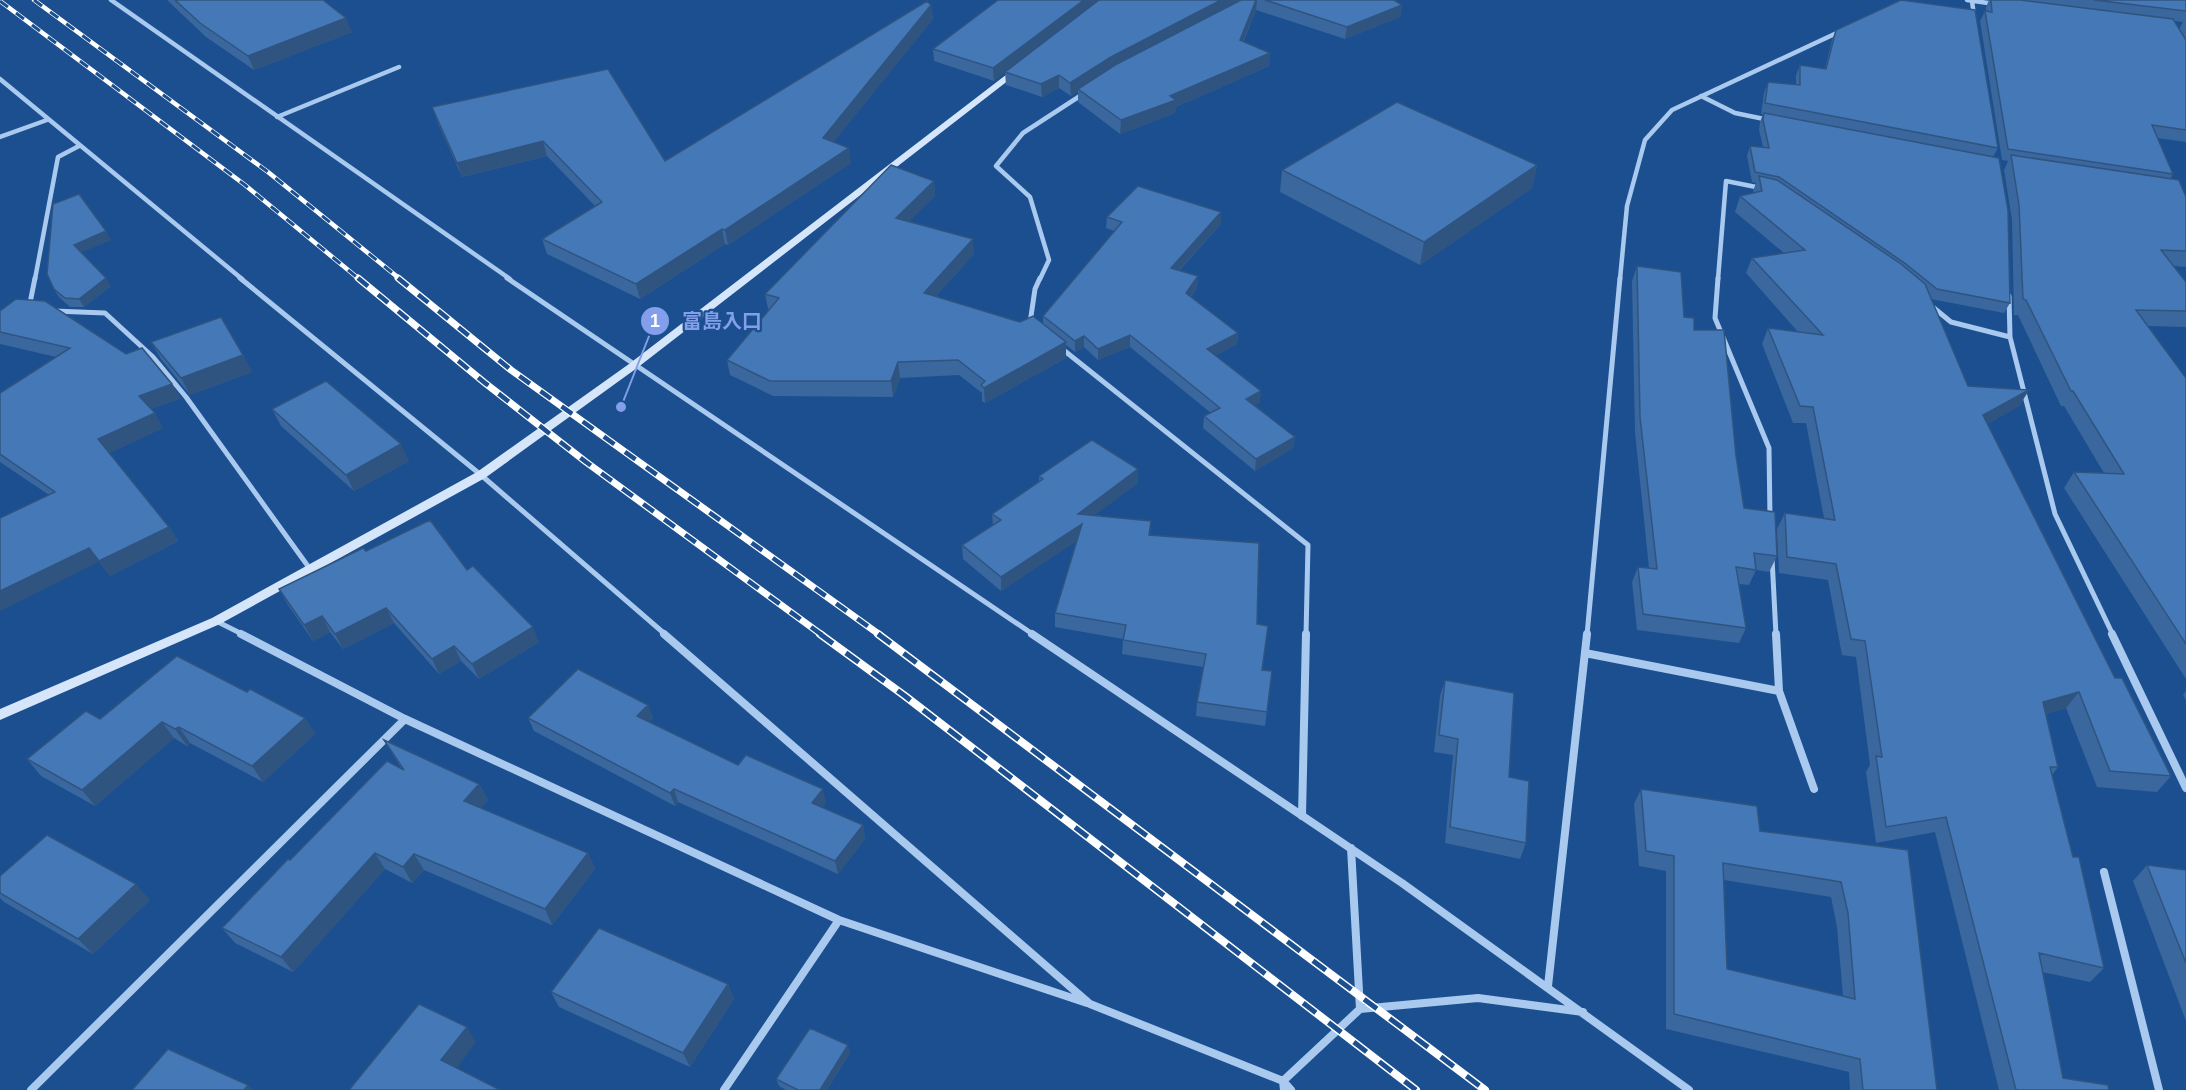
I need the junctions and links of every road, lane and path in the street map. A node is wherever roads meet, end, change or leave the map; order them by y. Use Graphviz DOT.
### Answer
graph roads {
  1 [pos="111,0"];
  2 [pos="1969,1"];
  3 [pos="2007,5"];
  4 [pos="1975,24"];
  5 [pos="1846,29"];
  6 [pos="1023,66"];
  7 [pos="399,68"];
  8 [pos="0,79"];
  9 [pos="1086,92"];
  10 [pos="1701,96"];
  11 [pos="277,117"];
  12 [pos="47,120"];
  13 [pos="1780,122"];
  14 [pos="0,137"];
  15 [pos="79,146"];
  16 [pos="1773,191"];
  17 [pos="2009,290"];
  18 [pos="1926,301"];
  19 [pos="39,310"];
  20 [pos="50,311"];
  21 [pos="1038,329"];
  22 [pos="2010,337"];
  23 [pos="1056,344"];
  24 [pos="633,366"];
  25 [pos="481,476"];
  26 [pos="1771,527"];
  27 [pos="1772,551"];
  28 [pos="310,569"];
  29 [pos="216,621"];
  30 [pos="1585,653"];
  31 [pos="1779,691"];
  32 [pos="0,716"];
  33 [pos="405,719"];
  34 [pos="2186,788"];
  35 [pos="1814,789"];
  36 [pos="1302,816"];
  37 [pos="1351,848"];
  38 [pos="2104,872"];
  39 [pos="839,920"];
  40 [pos="1548,986"];
  41 [pos="1090,1004"];
  42 [pos="1360,1009"];
  43 [pos="1587,1012"];
  44 [pos="1283,1081"];
  45 [pos="31,1090"];
  46 [pos="724,1090"];
  47 [pos="1284,1090"];
  48 [pos="1291,1090"];
  49 [pos="1689,1090"];
  50 [pos="2159,1090"];
  1 -- 11 [label="street"];
  2 -- 3 [label="street"];
  2 -- 4 [label="street"];
  5 -- 10 [label="street"];
  6 -- 24 [label="street"];
  7 -- 11 [label="street"];
  8 -- 12 [label="street"];
  9 -- 21 [label="street"];
  10 -- 13 [label="street"];
  10 -- 30 [label="street"];
  11 -- 24 [label="street"];
  12 -- 14 [label="street"];
  12 -- 15 [label="street"];
  15 -- 19 [label="street"];
  15 -- 25 [label="street"];
  16 -- 26 [label="street"];
  17 -- 22 [label="street"];
  18 -- 22 [label="street"];
  20 -- 28 [label="street"];
  22 -- 34 [label="street"];
  23 -- 36 [label="street"];
  24 -- 25 [label="street"];
  24 -- 36 [label="street"];
  25 -- 28 [label="street"];
  25 -- 41 [label="street"];
  27 -- 31 [label="street"];
  28 -- 29 [label="street"];
  29 -- 32 [label="street"];
  29 -- 33 [label="street"];
  30 -- 31 [label="street"];
  30 -- 40 [label="street"];
  31 -- 35 [label="street"];
  33 -- 39 [label="street"];
  33 -- 45 [label="street"];
  36 -- 37 [label="street"];
  37 -- 40 [label="street"];
  37 -- 42 [label="street"];
  38 -- 50 [label="street"];
  39 -- 41 [label="street"];
  39 -- 46 [label="street"];
  40 -- 43 [label="street"];
  41 -- 44 [label="street"];
  42 -- 43 [label="street"];
  42 -- 44 [label="street"];
  43 -- 49 [label="street"];
  44 -- 47 [label="street"];
  44 -- 48 [label="street"];
}
